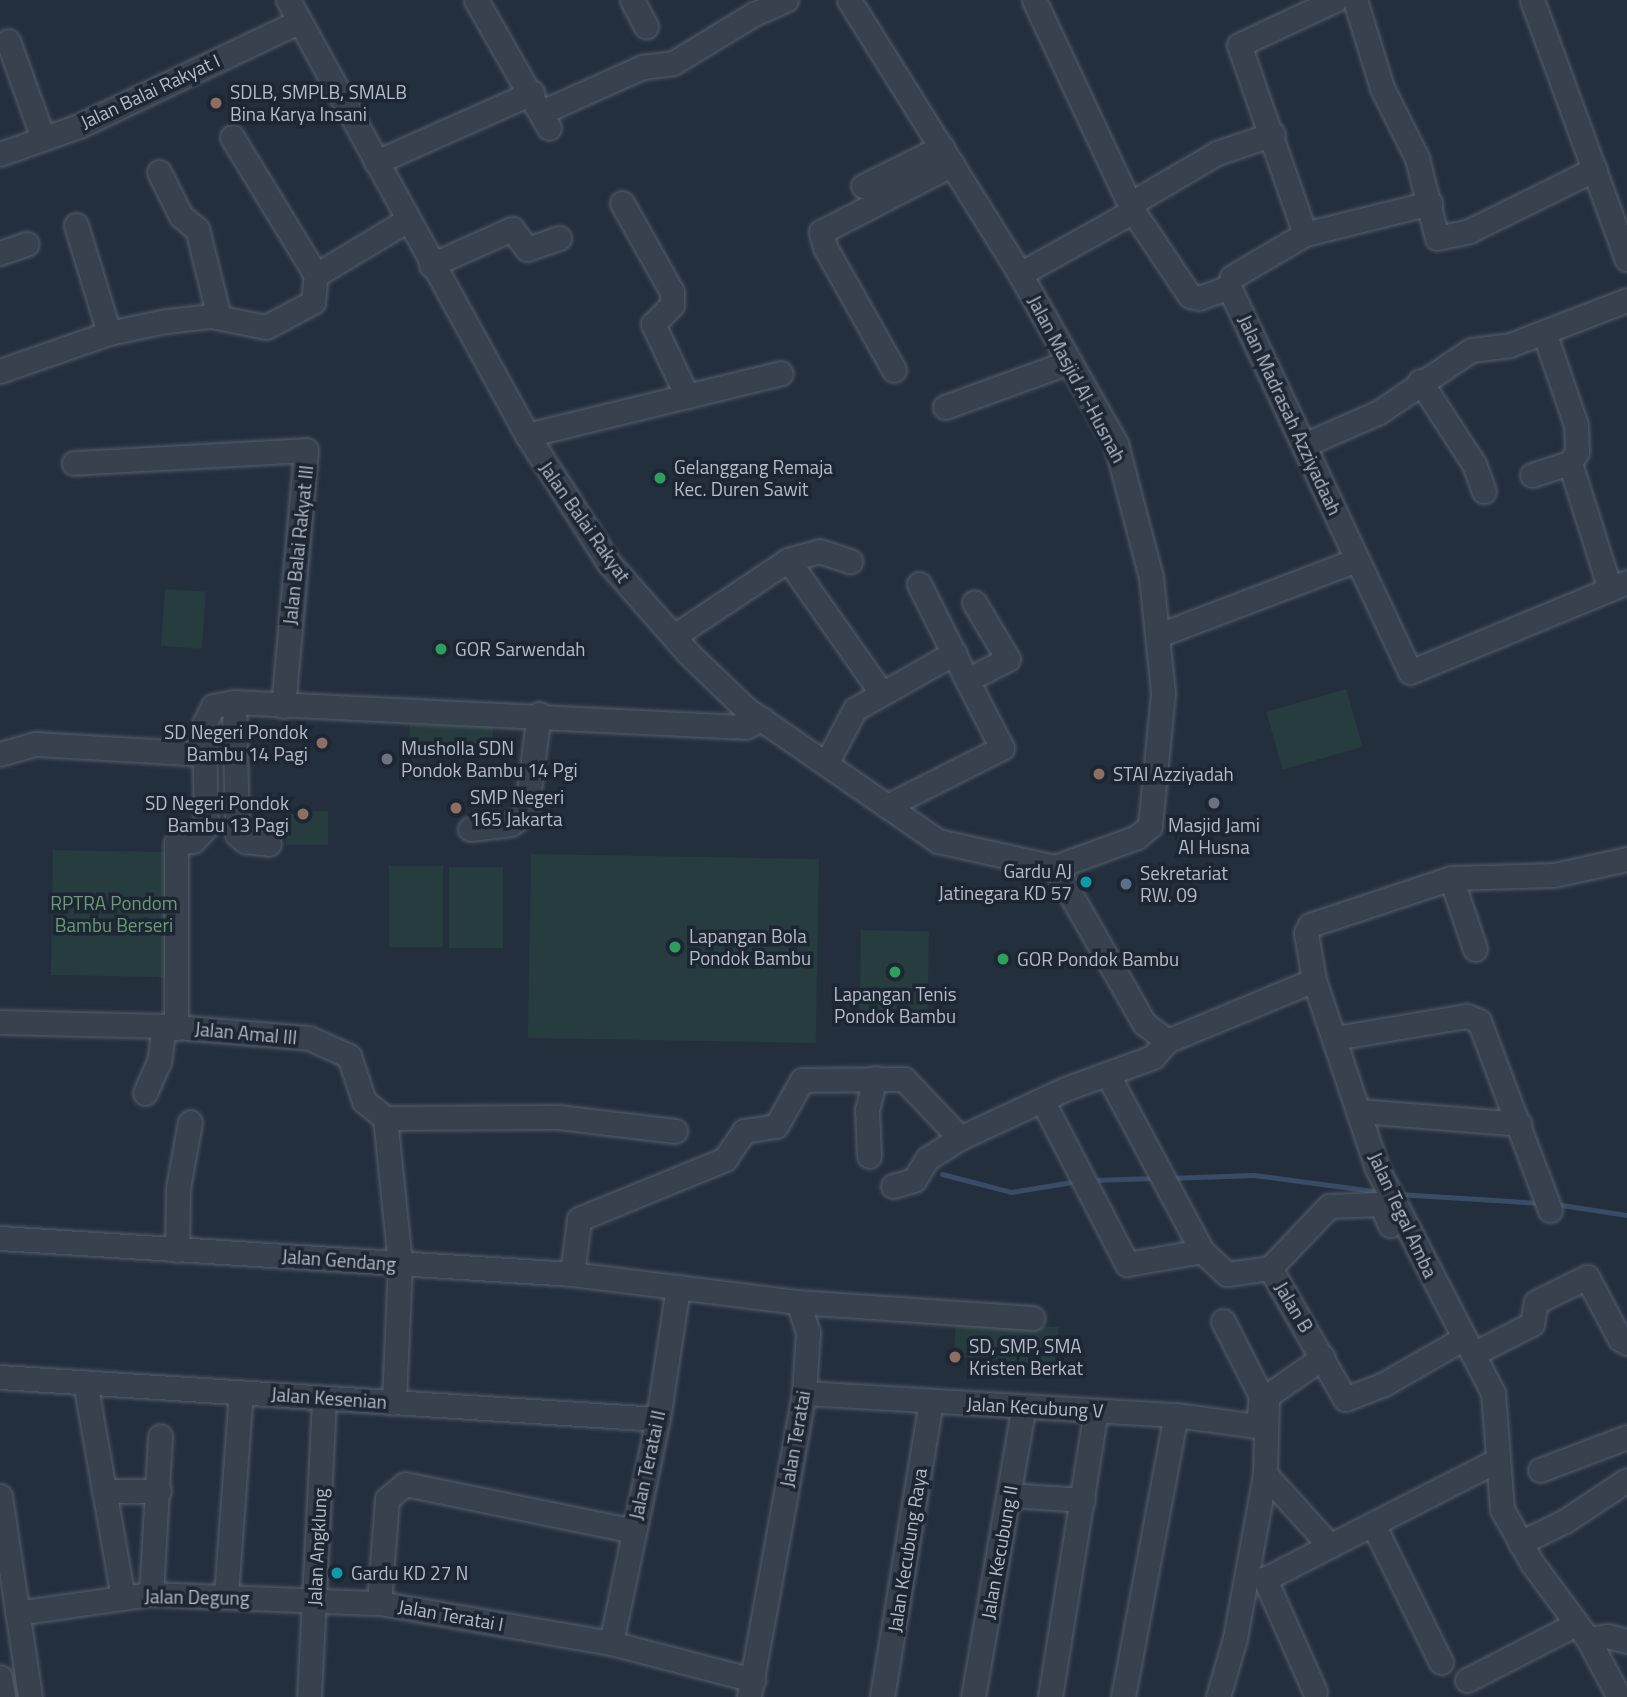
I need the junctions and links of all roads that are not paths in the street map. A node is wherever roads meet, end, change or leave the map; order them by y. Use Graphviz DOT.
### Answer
graph roads {
  1 [pos="288,0"];
  2 [pos="476,0"];
  3 [pos="632,0"];
  4 [pos="786,0"];
  5 [pos="849,0"];
  6 [pos="1034,0"];
  7 [pos="1335,0"];
  8 [pos="1354,0"];
  9 [pos="1532,0"];
  10 [pos="749,7"];
  11 [pos="298,22"];
  12 [pos="646,26"];
  13 [pos="8,41"];
  14 [pos="541,111"];
  15 [pos="1273,134"];
  16 [pos="232,137"];
  17 [pos="43,138"];
  18 [pos="0,154"];
  19 [pos="947,155"];
  20 [pos="376,162"];
  21 [pos="1595,169"];
  22 [pos="159,172"];
  23 [pos="863,186"];
  24 [pos="622,203"];
  25 [pos="1430,203"];
  26 [pos="1132,207"];
  27 [pos="406,221"];
  28 [pos="76,225"];
  29 [pos="1305,234"];
  30 [pos="559,239"];
  31 [pos="26,244"];
  32 [pos="0,253"];
  33 [pos="1627,259"];
  34 [pos="430,265"];
  35 [pos="1020,274"];
  36 [pos="316,275"];
  37 [pos="1229,286"];
  38 [pos="1627,300"];
  39 [pos="219,317"];
  40 [pos="1544,332"];
  41 [pos="109,333"];
  42 [pos="1069,362"];
  43 [pos="894,370"];
  44 [pos="0,371"];
  45 [pos="780,373"];
  46 [pos="1420,381"];
  47 [pos="687,396"];
  48 [pos="945,407"];
  49 [pos="527,435"];
  50 [pos="1304,445"];
  51 [pos="74,463"];
  52 [pos="1570,463"];
  53 [pos="1532,475"];
  54 [pos="1484,491"];
  55 [pos="788,560"];
  56 [pos="1356,560"];
  57 [pos="850,561"];
  58 [pos="919,584"];
  59 [pos="1618,584"];
  60 [pos="974,602"];
  61 [pos="1159,635"];
  62 [pos="674,636"];
  63 [pos="954,653"];
  64 [pos="967,680"];
  65 [pos="880,691"];
  66 [pos="234,702"];
  67 [pos="283,706"];
  68 [pos="539,714"];
  69 [pos="762,719"];
  70 [pos="0,754"];
  71 [pos="204,754"];
  72 [pos="827,762"];
  73 [pos="887,806"];
  74 [pos="470,829"];
  75 [pos="269,844"];
  76 [pos="1627,859"];
  77 [pos="1055,867"];
  78 [pos="1451,878"];
  79 [pos="1475,949"];
  80 [pos="1317,988"];
  81 [pos="0,1021"];
  82 [pos="170,1027"];
  83 [pos="1335,1038"];
  84 [pos="1167,1041"];
  85 [pos="1108,1075"];
  86 [pos="875,1078"];
  87 [pos="145,1093"];
  88 [pos="1042,1100"];
  89 [pos="1359,1111"];
  90 [pos="190,1122"];
  91 [pos="1519,1124"];
  92 [pos="386,1128"];
  93 [pos="675,1131"];
  94 [pos="960,1138"];
  95 [pos="869,1156"];
  96 [pos="893,1185"];
  97 [pos="1546,1199"];
  98 [pos="0,1238"];
  99 [pos="1414,1243"];
  100 [pos="177,1250"];
  101 [pos="1202,1251"];
  102 [pos="400,1265"];
  103 [pos="1270,1268"];
  104 [pos="572,1275"];
  105 [pos="678,1286"];
  106 [pos="798,1302"];
  107 [pos="1032,1318"];
  108 [pos="1223,1321"];
  109 [pos="1627,1343"];
  110 [pos="1469,1346"];
  111 [pos="1323,1357"];
  112 [pos="0,1377"];
  113 [pos="85,1382"];
  114 [pos="241,1392"];
  115 [pos="804,1393"];
  116 [pos="324,1398"];
  117 [pos="931,1402"];
  118 [pos="394,1403"];
  119 [pos="1024,1406"];
  120 [pos="1096,1411"];
  121 [pos="1176,1415"];
  122 [pos="658,1419"];
  123 [pos="1261,1426"];
  124 [pos="160,1436"];
  125 [pos="1627,1437"];
  126 [pos="1496,1461"];
  127 [pos="1540,1470"];
  128 [pos="1265,1474"];
  129 [pos="1627,1480"];
  130 [pos="104,1491"];
  131 [pos="159,1492"];
  132 [pos="0,1496"];
  133 [pos="1010,1496"];
  134 [pos="1083,1500"];
  135 [pos="1373,1524"];
  136 [pos="634,1531"];
  137 [pos="1520,1543"];
  138 [pos="1330,1546"];
  139 [pos="150,1594"];
  140 [pos="226,1595"];
  141 [pos="123,1598"];
  142 [pos="315,1602"];
  143 [pos="379,1603"];
  144 [pos="17,1614"];
  145 [pos="1582,1632"];
  146 [pos="1627,1641"];
  147 [pos="611,1643"];
  148 [pos="1441,1662"];
  149 [pos="0,1677"];
  150 [pos="1467,1680"];
  151 [pos="751,1688"];
  152 [pos="1315,1692"];
  153 [pos="4,1697"];
  154 [pos="30,1697"];
  155 [pos="309,1697"];
  156 [pos="882,1697"];
  157 [pos="973,1697"];
  158 [pos="1050,1697"];
  159 [pos="1123,1697"];
  160 [pos="1218,1697"];
  161 [pos="1619,1697"];
  1 -- 11 [label="street, Jalan Balai Rakyat"];
  2 -- 14 [label="street"];
  3 -- 12 [label="street"];
  4 -- 10 [label="street"];
  5 -- 19 [label="street, Jalan Masjid Al-Husnah"];
  6 -- 26 [label="street"];
  7 -- 15 [label="street"];
  8 -- 25 [label="street"];
  9 -- 21 [label="street"];
  10 -- 14 [label="street"];
  11 -- 17 [label="street, Jalan Balai Rakyat I"];
  11 -- 20 [label="street, Jalan Balai Rakyat"];
  13 -- 17 [label="street"];
  14 -- 20 [label="street"];
  15 -- 26 [label="street"];
  15 -- 29 [label="street"];
  16 -- 36 [label="street"];
  17 -- 18 [label="street, Jalan Balai Rakyat I"];
  19 -- 23 [label="street"];
  19 -- 35 [label="street, Jalan Masjid Al-Husnah"];
  19 -- 43 [label="street"];
  20 -- 27 [label="street, Jalan Balai Rakyat"];
  21 -- 25 [label="street"];
  21 -- 33 [label="street"];
  22 -- 39 [label="street"];
  24 -- 47 [label="street"];
  25 -- 29 [label="street"];
  26 -- 35 [label="street"];
  26 -- 37 [label="street"];
  27 -- 34 [label="street, Jalan Balai Rakyat"];
  27 -- 36 [label="street"];
  28 -- 41 [label="street"];
  29 -- 37 [label="street"];
  30 -- 34 [label="street"];
  31 -- 32 [label="street"];
  34 -- 49 [label="street, Jalan Balai Rakyat"];
  35 -- 42 [label="street, Jalan Masjid Al-Husnah"];
  36 -- 39 [label="street"];
  37 -- 50 [label="street, Jalan Madrasah Azziyadaah"];
  38 -- 40 [label="street"];
  39 -- 41 [label="street"];
  40 -- 46 [label="street"];
  40 -- 52 [label="street"];
  41 -- 44 [label="street"];
  42 -- 48 [label="street"];
  42 -- 61 [label="street, Jalan Masjid Al-Husnah"];
  45 -- 47 [label="street"];
  46 -- 50 [label="street"];
  46 -- 54 [label="street"];
  47 -- 49 [label="street"];
  49 -- 62 [label="street, Jalan Balai Rakyat"];
  50 -- 56 [label="street, Jalan Madrasah Azziyadaah"];
  51 -- 67 [label="street, Jalan Balai Rakyat III"];
  52 -- 53 [label="street"];
  52 -- 59 [label="street"];
  55 -- 57 [label="street"];
  55 -- 62 [label="street"];
  55 -- 65 [label="street"];
  56 -- 59 [label="street, Jalan Madrasah Azziyadaah"];
  56 -- 61 [label="street"];
  58 -- 63 [label="street"];
  60 -- 64 [label="street"];
  61 -- 77 [label="street, Jalan Masjid Al-Husnah"];
  62 -- 69 [label="street, Jalan Balai Rakyat"];
  63 -- 64 [label="street"];
  63 -- 65 [label="street"];
  64 -- 73 [label="street"];
  65 -- 72 [label="street"];
  66 -- 67 [label="street"];
  66 -- 71 [label="street"];
  66 -- 75 [label="street"];
  67 -- 68 [label="street"];
  68 -- 69 [label="street"];
  68 -- 74 [label="street"];
  69 -- 72 [label="street, Jalan Balai Rakyat"];
  70 -- 71 [label="street"];
  71 -- 82 [label="street"];
  72 -- 73 [label="street, Jalan Balai Rakyat"];
  73 -- 77 [label="street, Jalan Balai Rakyat"];
  76 -- 78 [label="street"];
  77 -- 84 [label="street"];
  78 -- 79 [label="street"];
  78 -- 80 [label="street, Jalan Tegal Amba"];
  80 -- 83 [label="street, Jalan Tegal Amba"];
  80 -- 84 [label="street"];
  81 -- 82 [label="street, Jalan Amal III"];
  82 -- 87 [label="street"];
  82 -- 92 [label="street, Jalan Amal III"];
  83 -- 89 [label="street, Jalan Tegal Amba"];
  83 -- 91 [label="street"];
  84 -- 85 [label="street"];
  85 -- 88 [label="street"];
  85 -- 101 [label="street, Jalan B"];
  86 -- 94 [label="street"];
  86 -- 95 [label="street"];
  86 -- 104 [label="street"];
  88 -- 94 [label="street"];
  88 -- 101 [label="street"];
  89 -- 91 [label="street"];
  89 -- 99 [label="street, Jalan Tegal Amba"];
  90 -- 100 [label="street"];
  91 -- 97 [label="street"];
  92 -- 93 [label="street"];
  92 -- 102 [label="street"];
  94 -- 96 [label="street"];
  98 -- 100 [label="street, Jalan Gendang"];
  99 -- 103 [label="street"];
  99 -- 110 [label="street, Jalan Tegal Amba"];
  100 -- 102 [label="street, Jalan Gendang"];
  101 -- 103 [label="street, Jalan B"];
  102 -- 104 [label="street, Jalan Gendang"];
  102 -- 118 [label="street"];
  103 -- 111 [label="street, Jalan B"];
  104 -- 105 [label="street, Jalan Gendang"];
  105 -- 106 [label="street"];
  105 -- 122 [label="street, Jalan Teratai II"];
  106 -- 107 [label="street"];
  106 -- 115 [label="street, Jalan Teratai"];
  108 -- 123 [label="street"];
  109 -- 110 [label="street"];
  110 -- 111 [label="street, Jalan B"];
  110 -- 126 [label="street, Jalan Tegal Amba"];
  111 -- 123 [label="street"];
  112 -- 113 [label="street, Jalan Kesenian"];
  113 -- 114 [label="street, Jalan Kesenian"];
  113 -- 130 [label="street"];
  114 -- 116 [label="street, Jalan Kesenian"];
  114 -- 140 [label="street"];
  115 -- 117 [label="street, Jalan Kecubung V"];
  115 -- 151 [label="street, Jalan Teratai"];
  116 -- 118 [label="street, Jalan Kesenian"];
  116 -- 142 [label="street, Jalan Angklung"];
  117 -- 119 [label="street, Jalan Kecubung V"];
  117 -- 156 [label="street, Jalan Kecubung Raya"];
  118 -- 122 [label="street, Jalan Kesenian"];
  119 -- 120 [label="street, Jalan Kecubung V"];
  119 -- 133 [label="street, Jalan Kecubung II"];
  120 -- 121 [label="street, Jalan Kecubung V"];
  120 -- 134 [label="street"];
  121 -- 123 [label="street, Jalan Kecubung V"];
  121 -- 159 [label="street"];
  122 -- 136 [label="street, Jalan Teratai II"];
  123 -- 128 [label="street"];
  124 -- 131 [label="street"];
  125 -- 127 [label="street"];
  126 -- 135 [label="street"];
  126 -- 137 [label="street, Jalan Tegal Amba"];
  128 -- 138 [label="street"];
  128 -- 160 [label="street"];
  129 -- 137 [label="street"];
  130 -- 131 [label="street"];
  130 -- 141 [label="street"];
  131 -- 139 [label="street"];
  132 -- 144 [label="street"];
  133 -- 134 [label="street"];
  133 -- 157 [label="street, Jalan Kecubung II"];
  134 -- 158 [label="street"];
  135 -- 138 [label="street"];
  135 -- 148 [label="street"];
  136 -- 143 [label="street, Jalan Teratai I"];
  136 -- 147 [label="street, Jalan Teratai II"];
  137 -- 145 [label="street, Jalan Tegal Amba"];
  138 -- 152 [label="street"];
  139 -- 140 [label="street, Jalan Degung"];
  139 -- 141 [label="street, Jalan Degung"];
  140 -- 142 [label="street, Jalan Degung"];
  141 -- 144 [label="street, Jalan Degung"];
  142 -- 143 [label="street, Jalan Degung"];
  142 -- 155 [label="street, Jalan Angklung"];
  143 -- 147 [label="street, Jalan Teratai I"];
  144 -- 154 [label="street"];
  145 -- 146 [label="street"];
  145 -- 150 [label="street"];
  145 -- 161 [label="street, Jalan Tegal Amba"];
  147 -- 151 [label="street, Jalan Teratai I"];
  149 -- 153 [label="street"];
}
